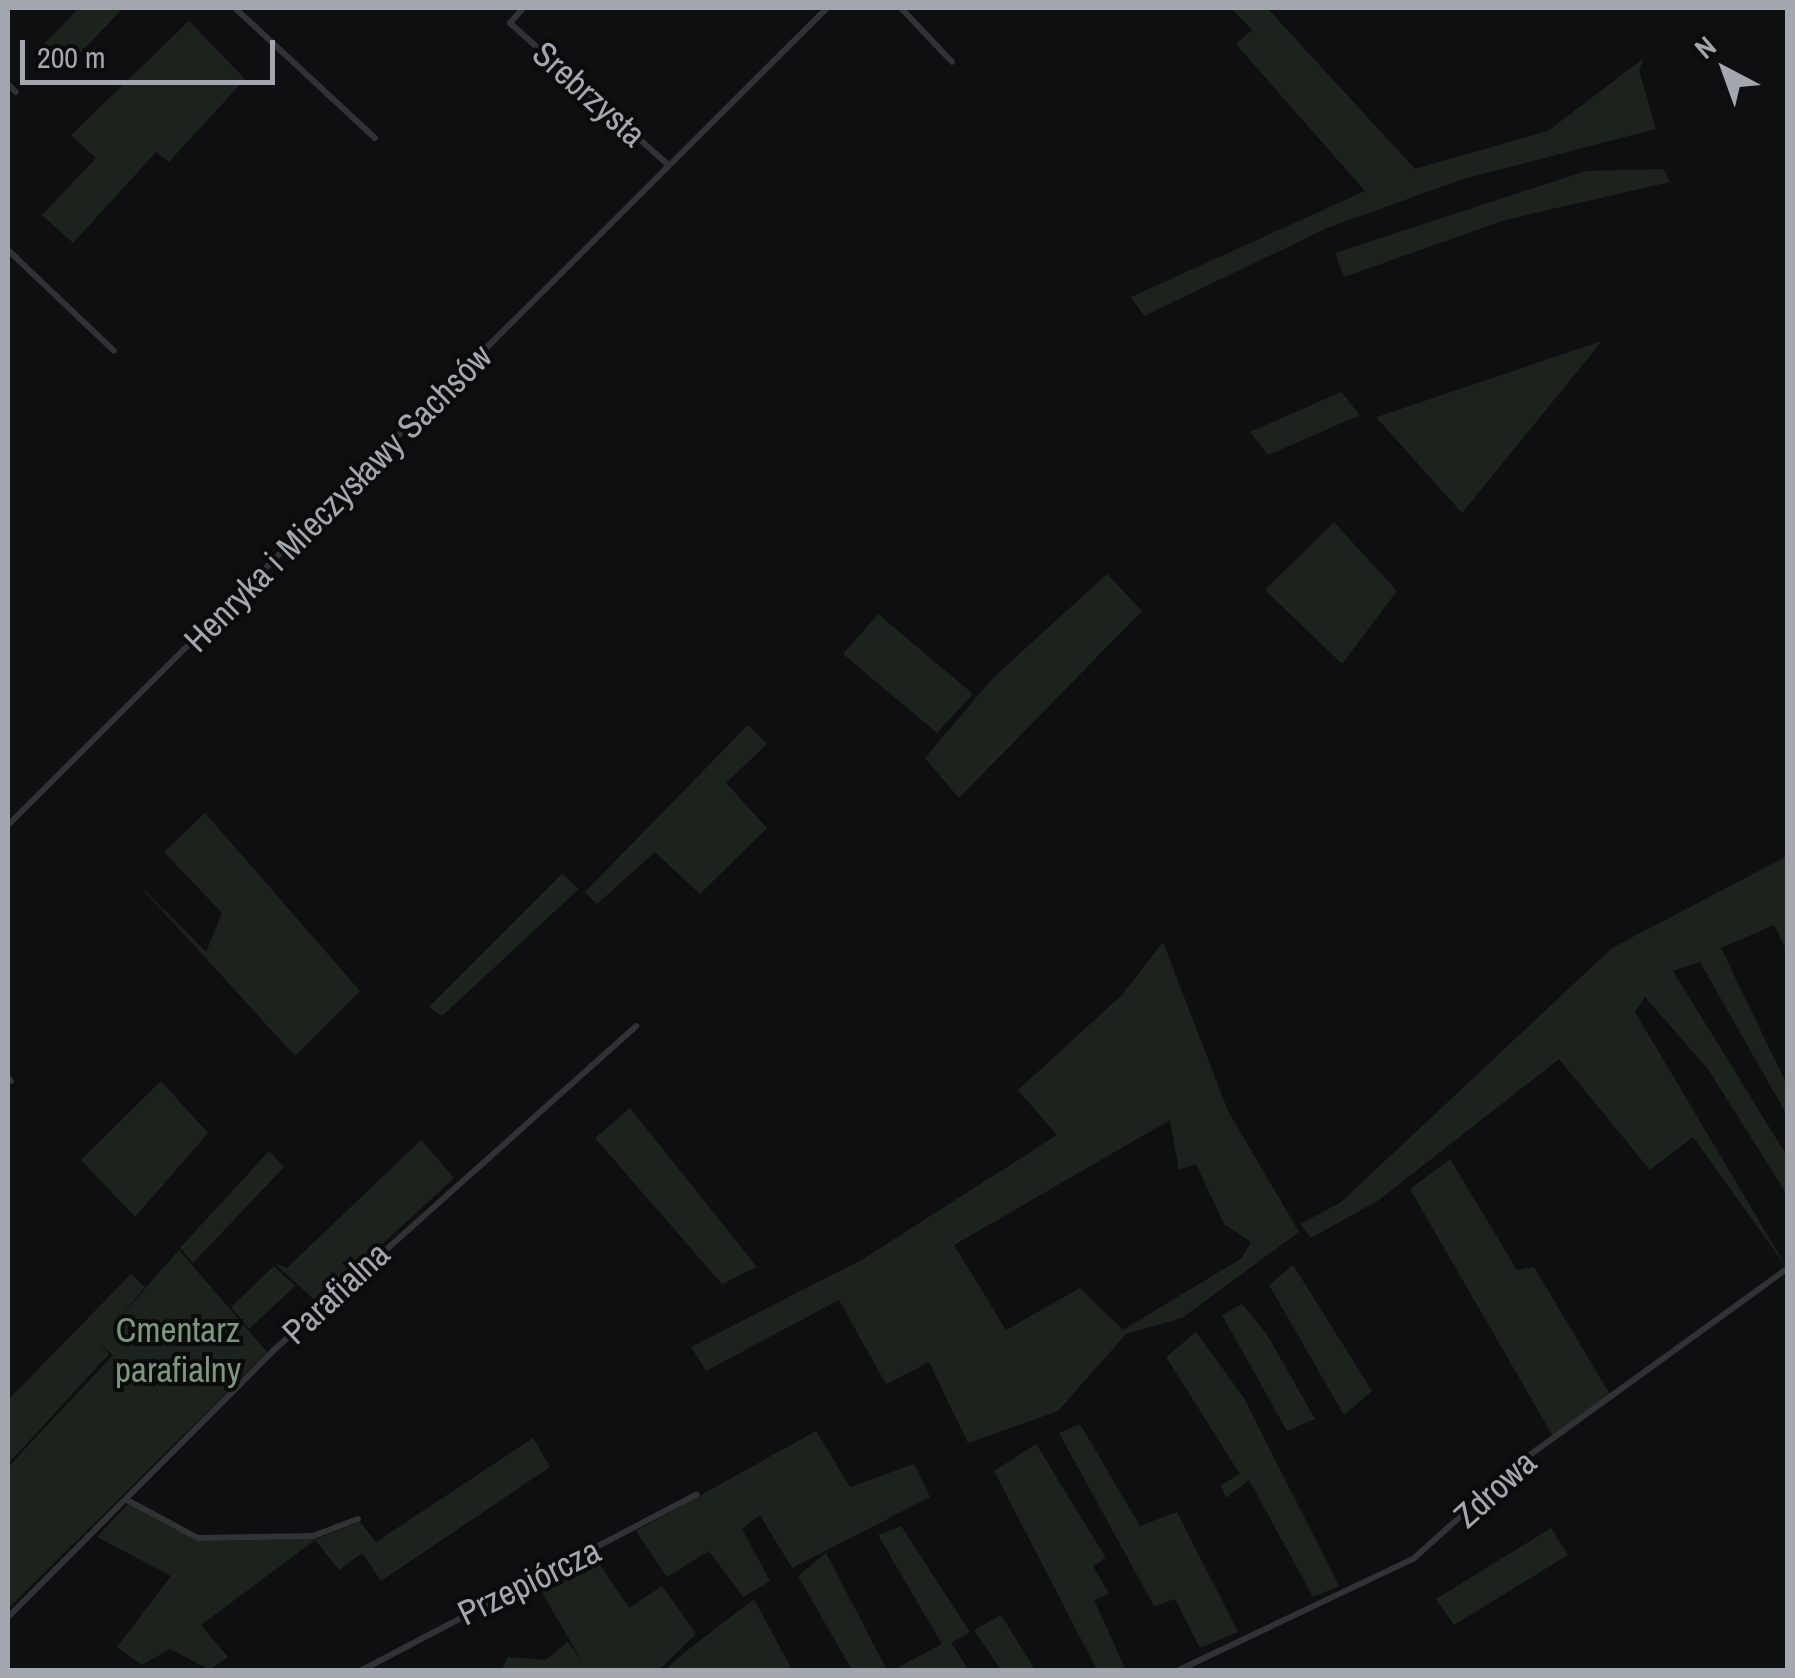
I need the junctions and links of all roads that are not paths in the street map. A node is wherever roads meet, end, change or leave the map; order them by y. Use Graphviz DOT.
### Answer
graph roads {
  1 [pos="236,8"];
  2 [pos="523,8"];
  3 [pos="827,8"];
  4 [pos="902,8"];
  5 [pos="952,62"];
  6 [pos="8,84"];
  7 [pos="16,92"];
  8 [pos="374,138"];
  9 [pos="667,167"];
  10 [pos="8,250"];
  11 [pos="114,351"];
  12 [pos="8,825"];
  13 [pos="636,1026"];
  14 [pos="1788,1268"];
  15 [pos="697,1494"];
  16 [pos="127,1500"];
  17 [pos="358,1519"];
  18 [pos="8,1616"];
  19 [pos="362,1670"];
  20 [pos="1179,1670"];
  1 -- 8 [label="street"];
  2 -- 9 [label="street, Srebrzysta"];
  3 -- 9 [label="street, Henryka i Mieczysławy Sachsów"];
  4 -- 5 [label="street"];
  6 -- 7 [label="street"];
  9 -- 12 [label="street, Henryka i Mieczysławy Sachsów"];
  10 -- 11 [label="street"];
  13 -- 16 [label="street, Parafialna"];
  14 -- 20 [label="street, Zdrowa"];
  15 -- 19 [label="street, Przepiórcza"];
  16 -- 17 [label="street"];
  16 -- 18 [label="street, Parafialna"];
}
